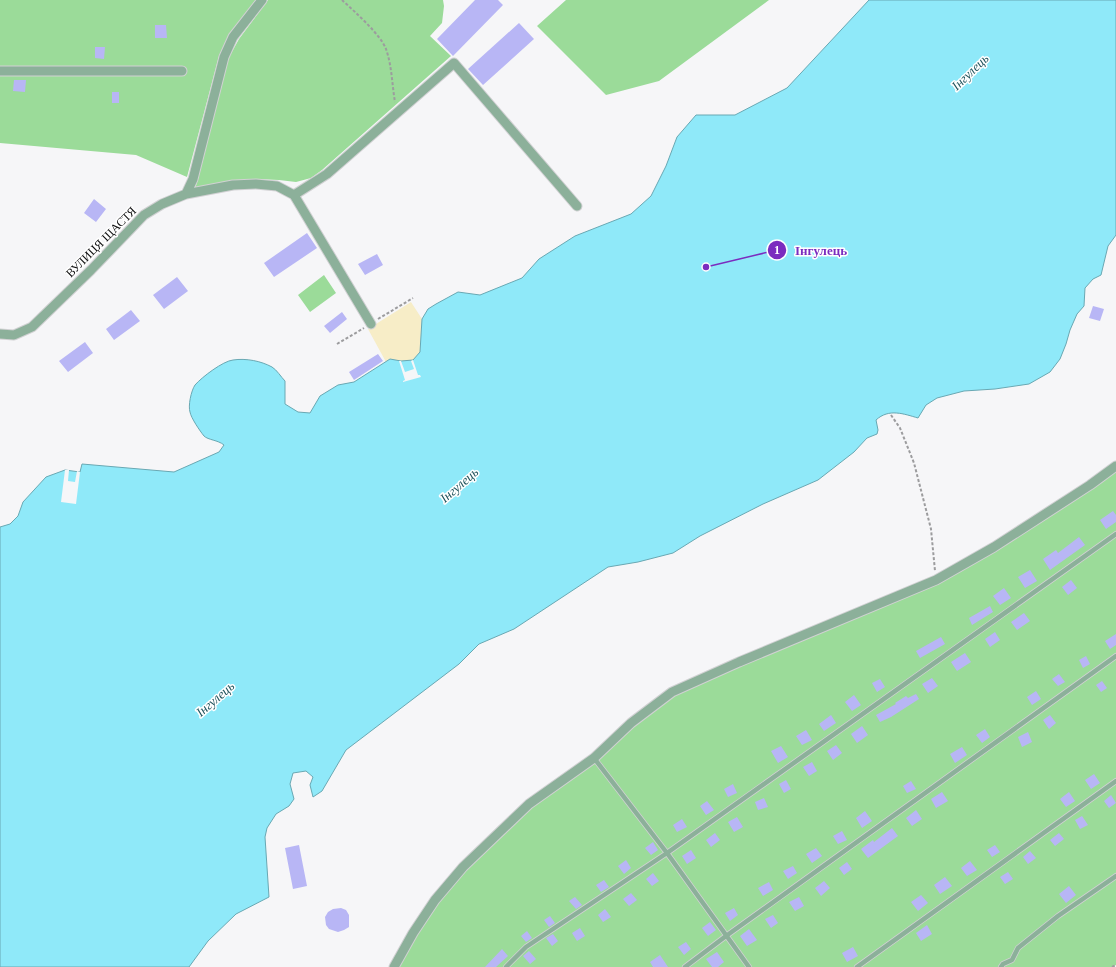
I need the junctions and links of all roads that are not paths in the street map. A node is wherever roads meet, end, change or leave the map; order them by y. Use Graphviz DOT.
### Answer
graph roads {
  1 [pos="262,0"];
  2 [pos="0,71"];
  3 [pos="182,71"];
  4 [pos="186,194"];
  5 [pos="294,195"];
  6 [pos="578,206"];
  7 [pos="371,324"];
  8 [pos="0,334"];
  9 [pos="1116,466"];
  10 [pos="1116,534"];
  11 [pos="1116,656"];
  12 [pos="594,758"];
  13 [pos="1116,781"];
  14 [pos="667,853"];
  15 [pos="1116,876"];
  16 [pos="726,936"];
  17 [pos="394,967"];
  18 [pos="506,967"];
  19 [pos="685,967"];
  20 [pos="749,967"];
  21 [pos="857,967"];
  22 [pos="1001,967"];
  1 -- 4 [label="street"];
  2 -- 3 [label="street"];
  4 -- 5 [label="street, ВУЛИЦЯ ЩАСТЯ"];
  4 -- 8 [label="street, ВУЛИЦЯ ЩАСТЯ"];
  5 -- 6 [label="street"];
  5 -- 7 [label="street"];
  9 -- 12 [label="street"];
  10 -- 14 [label="lane"];
  11 -- 16 [label="lane"];
  12 -- 14 [label="lane"];
  12 -- 17 [label="street"];
  13 -- 21 [label="lane"];
  14 -- 16 [label="lane"];
  14 -- 18 [label="lane"];
  15 -- 22 [label="lane"];
  16 -- 19 [label="lane"];
  16 -- 20 [label="lane"];
}
